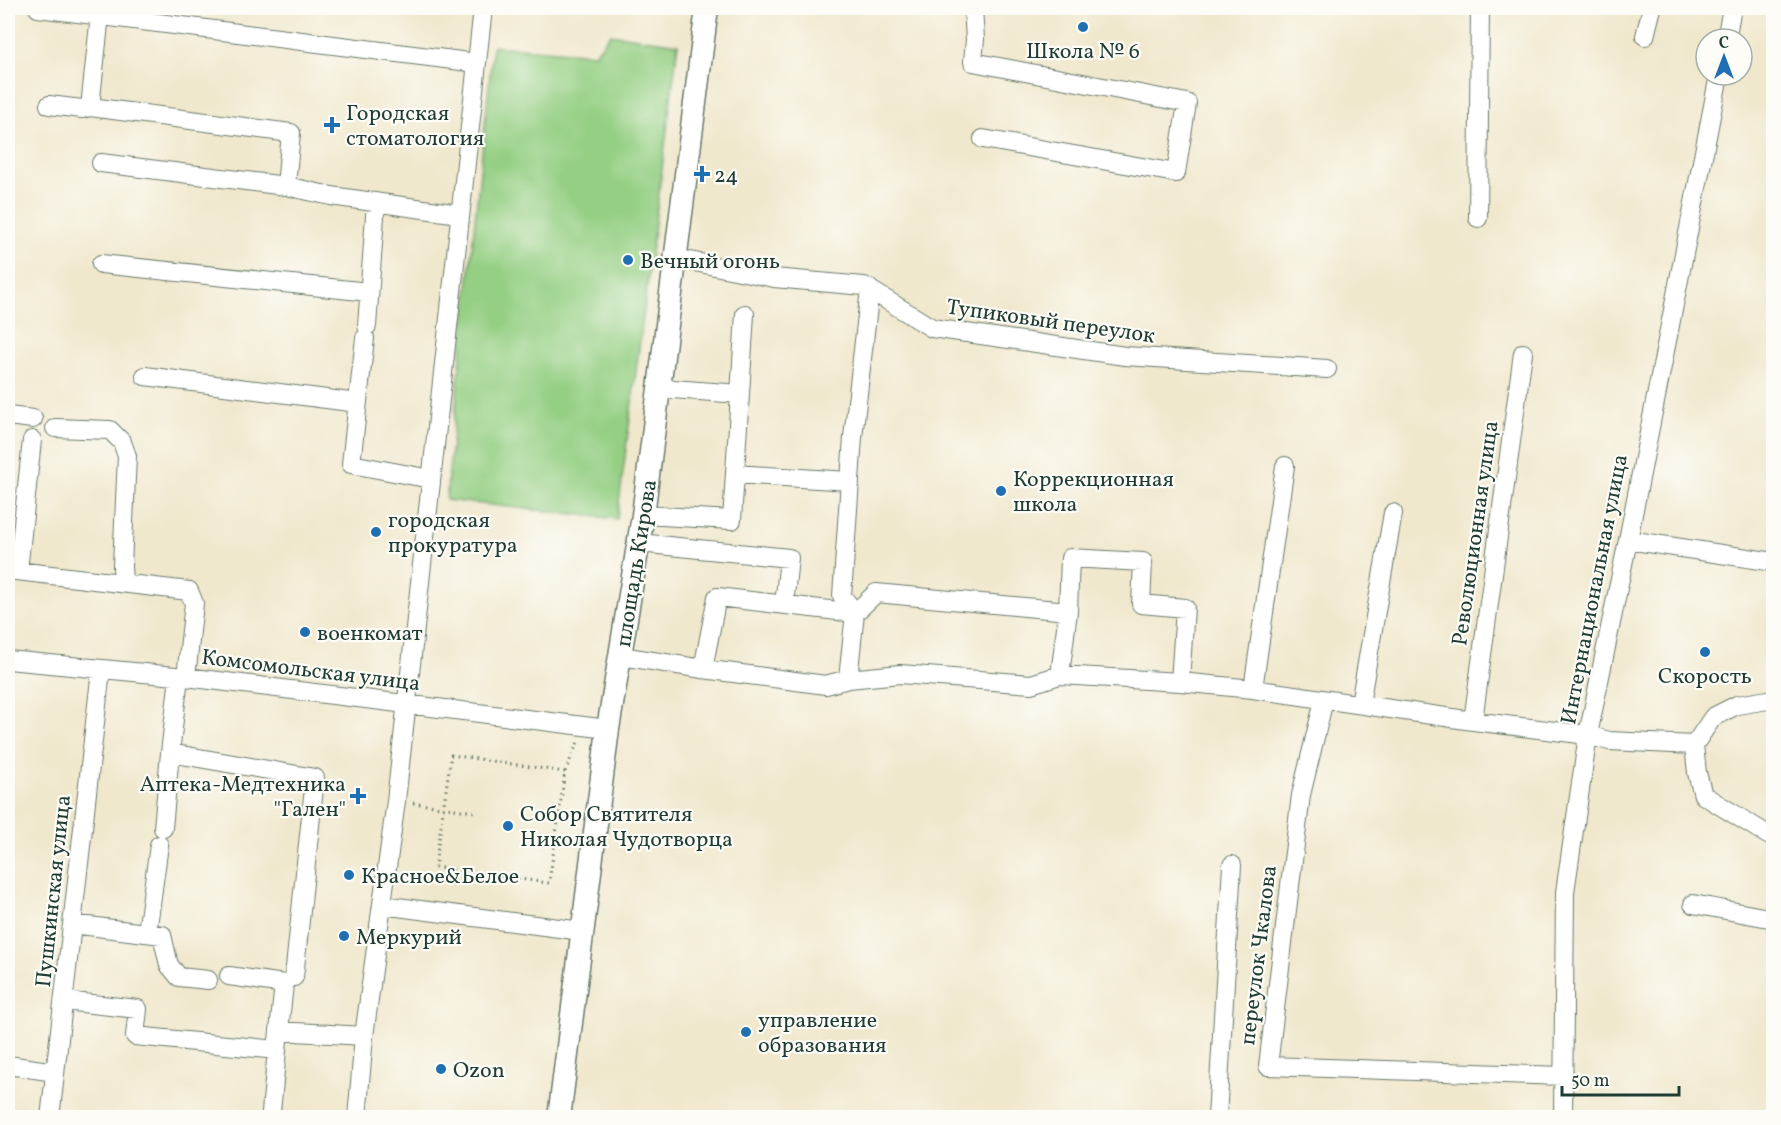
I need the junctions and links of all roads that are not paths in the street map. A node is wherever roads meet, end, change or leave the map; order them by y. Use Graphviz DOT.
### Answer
graph roads {
  1 [pos="38,8"];
  2 [pos="483,8"];
  3 [pos="707,8"];
  4 [pos="973,8"];
  5 [pos="1480,8"];
  6 [pos="1652,8"];
  7 [pos="1732,8"];
  8 [pos="100,15"];
  9 [pos="1728,27"];
  10 [pos="1645,36"];
  11 [pos="477,63"];
  12 [pos="1717,87"];
  13 [pos="49,105"];
  14 [pos="90,107"];
  15 [pos="984,139"];
  16 [pos="101,163"];
  17 [pos="286,186"];
  18 [pos="376,202"];
  19 [pos="459,214"];
  20 [pos="1478,218"];
  21 [pos="675,258"];
  22 [pos="101,264"];
  23 [pos="870,289"];
  24 [pos="369,291"];
  25 [pos="745,314"];
  26 [pos="1523,352"];
  27 [pos="1327,369"];
  28 [pos="145,376"];
  29 [pos="659,388"];
  30 [pos="740,394"];
  31 [pos="358,403"];
  32 [pos="8,416"];
  33 [pos="33,419"];
  34 [pos="55,428"];
  35 [pos="32,440"];
  36 [pos="1285,466"];
  37 [pos="735,474"];
  38 [pos="431,479"];
  39 [pos="850,481"];
  40 [pos="1393,513"];
  41 [pos="643,515"];
  42 [pos="1628,540"];
  43 [pos="639,543"];
  44 [pos="1773,562"];
  45 [pos="13,571"];
  46 [pos="123,582"];
  47 [pos="784,605"];
  48 [pos="1068,611"];
  49 [pos="855,613"];
  50 [pos="621,656"];
  51 [pos="8,660"];
  52 [pos="703,669"];
  53 [pos="101,670"];
  54 [pos="1060,675"];
  55 [pos="182,677"];
  56 [pos="848,679"];
  57 [pos="1180,682"];
  58 [pos="1254,689"];
  59 [pos="1773,699"];
  60 [pos="1324,700"];
  61 [pos="1360,704"];
  62 [pos="406,705"];
  63 [pos="1473,721"];
  64 [pos="608,729"];
  65 [pos="1588,735"];
  66 [pos="1694,745"];
  67 [pos="170,753"];
  68 [pos="1773,835"];
  69 [pos="1232,865"];
  70 [pos="382,904"];
  71 [pos="1693,904"];
  72 [pos="1773,919"];
  73 [pos="72,924"];
  74 [pos="582,931"];
  75 [pos="147,933"];
  76 [pos="229,976"];
  77 [pos="294,977"];
  78 [pos="208,980"];
  79 [pos="64,1001"];
  80 [pos="279,1030"];
  81 [pos="364,1036"];
  82 [pos="277,1050"];
  83 [pos="8,1065"];
  84 [pos="55,1072"];
  85 [pos="1565,1076"];
  86 [pos="271,1112"];
  87 [pos="50,1118"];
  88 [pos="357,1118"];
  89 [pos="559,1118"];
  90 [pos="1217,1118"];
  91 [pos="1563,1118"];
  1 -- 8 [label="street"];
  2 -- 11 [label="street"];
  3 -- 21 [label="main road, площадь Кирова"];
  4 -- 15 [label="street"];
  5 -- 20 [label="street"];
  6 -- 10 [label="street"];
  7 -- 9 [label="street"];
  8 -- 11 [label="street"];
  8 -- 14 [label="street"];
  11 -- 19 [label="street"];
  12 -- 42 [label="street, Интернациональная улица"];
  13 -- 14 [label="street"];
  14 -- 17 [label="street"];
  16 -- 17 [label="street"];
  17 -- 18 [label="street"];
  18 -- 19 [label="street"];
  18 -- 24 [label="street"];
  19 -- 38 [label="street"];
  21 -- 23 [label="street, Тупиковый переулок"];
  21 -- 29 [label="main road, площадь Кирова"];
  22 -- 24 [label="street"];
  23 -- 27 [label="street, Тупиковый переулок"];
  23 -- 39 [label="street"];
  24 -- 31 [label="street"];
  25 -- 30 [label="street"];
  26 -- 63 [label="street, Революционная улица"];
  28 -- 31 [label="street"];
  29 -- 30 [label="street"];
  29 -- 41 [label="main road, площадь Кирова"];
  30 -- 37 [label="street"];
  31 -- 38 [label="street"];
  32 -- 33 [label="street"];
  34 -- 46 [label="street"];
  35 -- 45 [label="street"];
  36 -- 58 [label="street"];
  37 -- 39 [label="street"];
  37 -- 41 [label="street"];
  38 -- 62 [label="street"];
  39 -- 49 [label="street"];
  40 -- 61 [label="street"];
  41 -- 43 [label="main road, площадь Кирова"];
  42 -- 44 [label="street"];
  42 -- 65 [label="street, Интернациональная улица"];
  43 -- 47 [label="street"];
  43 -- 50 [label="main road, площадь Кирова"];
  45 -- 46 [label="street"];
  46 -- 55 [label="street"];
  47 -- 49 [label="street"];
  47 -- 52 [label="street"];
  48 -- 49 [label="street"];
  48 -- 54 [label="street"];
  48 -- 57 [label="street"];
  49 -- 56 [label="street"];
  50 -- 52 [label="street"];
  50 -- 64 [label="main road, площадь Кирова"];
  51 -- 53 [label="street, Комсомольская улица"];
  52 -- 56 [label="street"];
  53 -- 55 [label="street, Комсомольская улица"];
  53 -- 73 [label="street, Пушкинская улица"];
  54 -- 56 [label="street"];
  54 -- 57 [label="street"];
  55 -- 62 [label="street, Комсомольская улица"];
  55 -- 67 [label="street"];
  57 -- 58 [label="street"];
  58 -- 60 [label="street"];
  59 -- 66 [label="street"];
  60 -- 61 [label="street"];
  60 -- 85 [label="street, переулок Чкалова"];
  61 -- 63 [label="street"];
  62 -- 64 [label="street, Комсомольская улица"];
  62 -- 70 [label="street"];
  63 -- 65 [label="street"];
  64 -- 74 [label="main road, площадь Кирова"];
  65 -- 66 [label="street"];
  65 -- 85 [label="street, Интернациональная улица"];
  66 -- 68 [label="street"];
  67 -- 75 [label="street"];
  67 -- 77 [label="street"];
  69 -- 90 [label="street"];
  70 -- 74 [label="street"];
  70 -- 81 [label="street"];
  71 -- 72 [label="street"];
  73 -- 75 [label="street"];
  73 -- 79 [label="street, Пушкинская улица"];
  74 -- 89 [label="main road, площадь Кирова"];
  75 -- 78 [label="street"];
  76 -- 80 [label="street"];
  79 -- 82 [label="street"];
  79 -- 84 [label="street, Пушкинская улица"];
  80 -- 81 [label="street"];
  80 -- 82 [label="street"];
  81 -- 88 [label="street"];
  82 -- 86 [label="street"];
  83 -- 84 [label="street"];
  84 -- 87 [label="street, Пушкинская улица"];
  85 -- 91 [label="street, Интернациональная улица"];
}
